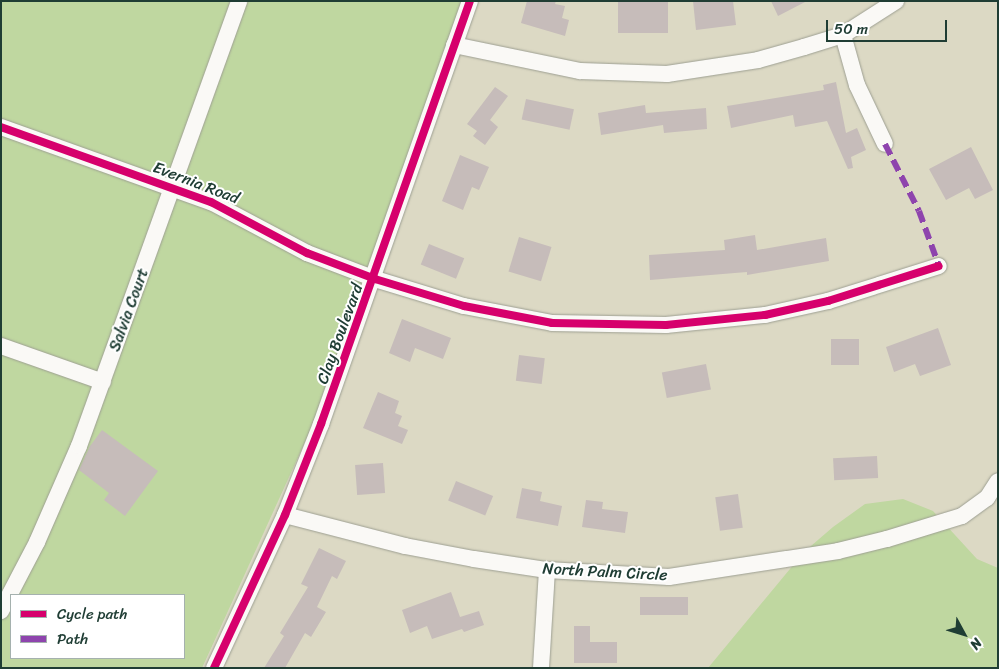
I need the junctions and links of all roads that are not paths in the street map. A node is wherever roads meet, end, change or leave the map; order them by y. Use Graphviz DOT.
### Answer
graph roads {
  1 [pos="239,1"];
  2 [pos="470,1"];
  3 [pos="896,1"];
  4 [pos="843,35"];
  5 [pos="454,45"];
  6 [pos="1,127"];
  7 [pos="885,144"];
  8 [pos="172,188"];
  9 [pos="938,266"];
  10 [pos="375,279"];
  11 [pos="1,346"];
  12 [pos="103,382"];
  13 [pos="998,481"];
  14 [pos="285,515"];
  15 [pos="547,570"];
  16 [pos="1,611"];
  17 [pos="214,668"];
  18 [pos="541,668"];
  1 -- 8 [label="street, Salvia Court"];
  2 -- 5 [label="street, Clay Boulevard"];
  3 -- 4 [label="street"];
  4 -- 5 [label="street"];
  4 -- 7 [label="street"];
  5 -- 10 [label="street, Clay Boulevard"];
  6 -- 8 [label="street, Evernia Road"];
  8 -- 10 [label="street, Evernia Road"];
  8 -- 12 [label="street, Salvia Court"];
  9 -- 10 [label="street, Evernia Road"];
  10 -- 14 [label="street, Clay Boulevard"];
  11 -- 12 [label="street"];
  12 -- 16 [label="street, Salvia Court"];
  13 -- 15 [label="street, North Palm Circle"];
  14 -- 15 [label="street, North Palm Circle"];
  14 -- 17 [label="street, Clay Boulevard"];
  15 -- 18 [label="street"];
}
